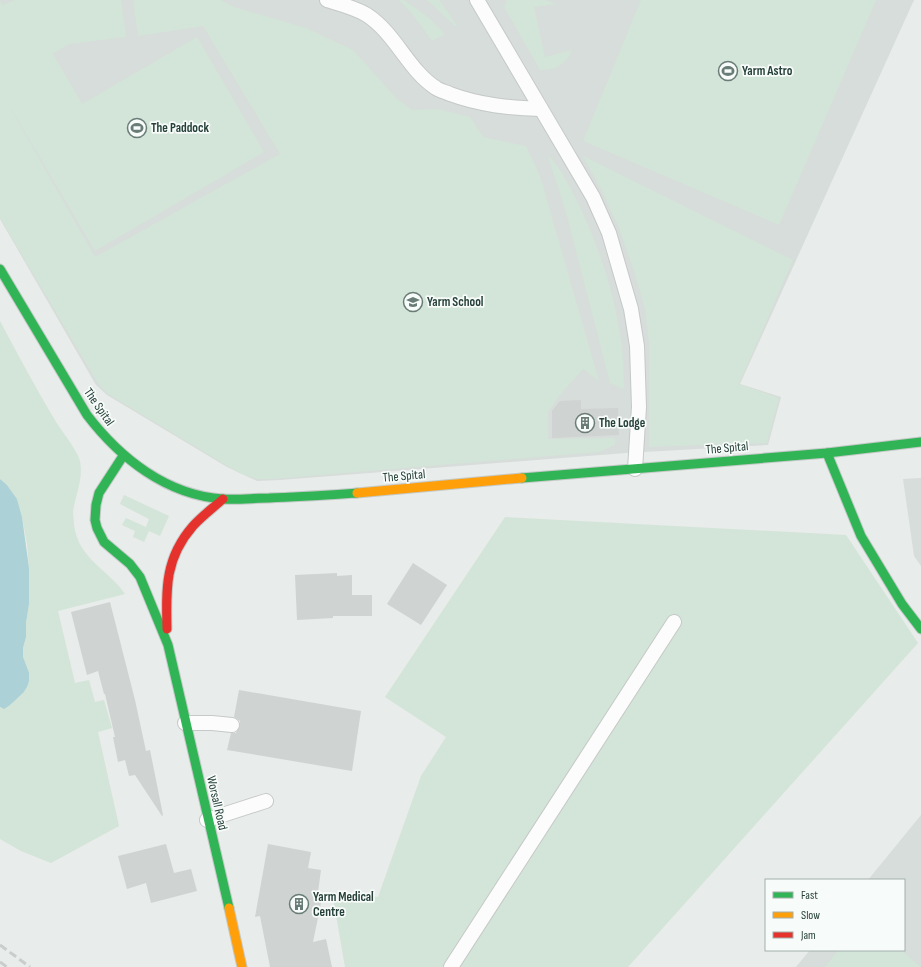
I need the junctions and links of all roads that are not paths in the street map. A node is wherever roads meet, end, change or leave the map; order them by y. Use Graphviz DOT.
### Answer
graph roads {
  1 [pos="327,0"];
  2 [pos="477,0"];
  3 [pos="540,109"];
  4 [pos="0,269"];
  5 [pos="921,442"];
  6 [pos="826,453"];
  7 [pos="123,456"];
  8 [pos="635,468"];
  9 [pos="223,499"];
  10 [pos="674,622"];
  11 [pos="921,629"];
  12 [pos="168,645"];
  13 [pos="185,723"];
  14 [pos="232,725"];
  15 [pos="266,801"];
  16 [pos="207,820"];
  17 [pos="242,967"];
  18 [pos="451,967"];
  1 -- 3 [label="lane"];
  2 -- 3 [label="lane"];
  3 -- 8 [label="lane"];
  4 -- 7 [label="main road, The Spital"];
  5 -- 6 [label="main road, The Spital"];
  6 -- 8 [label="main road, The Spital"];
  6 -- 11 [label="main road"];
  7 -- 9 [label="main road, The Spital"];
  7 -- 12 [label="main road, Worsall Road"];
  8 -- 9 [label="main road, The Spital"];
  9 -- 12 [label="main road, Worsall Road"];
  10 -- 18 [label="lane"];
  12 -- 13 [label="main road, Worsall Road"];
  13 -- 14 [label="lane"];
  13 -- 16 [label="main road, Worsall Road"];
  15 -- 16 [label="lane"];
  16 -- 17 [label="main road, Worsall Road"];
}
